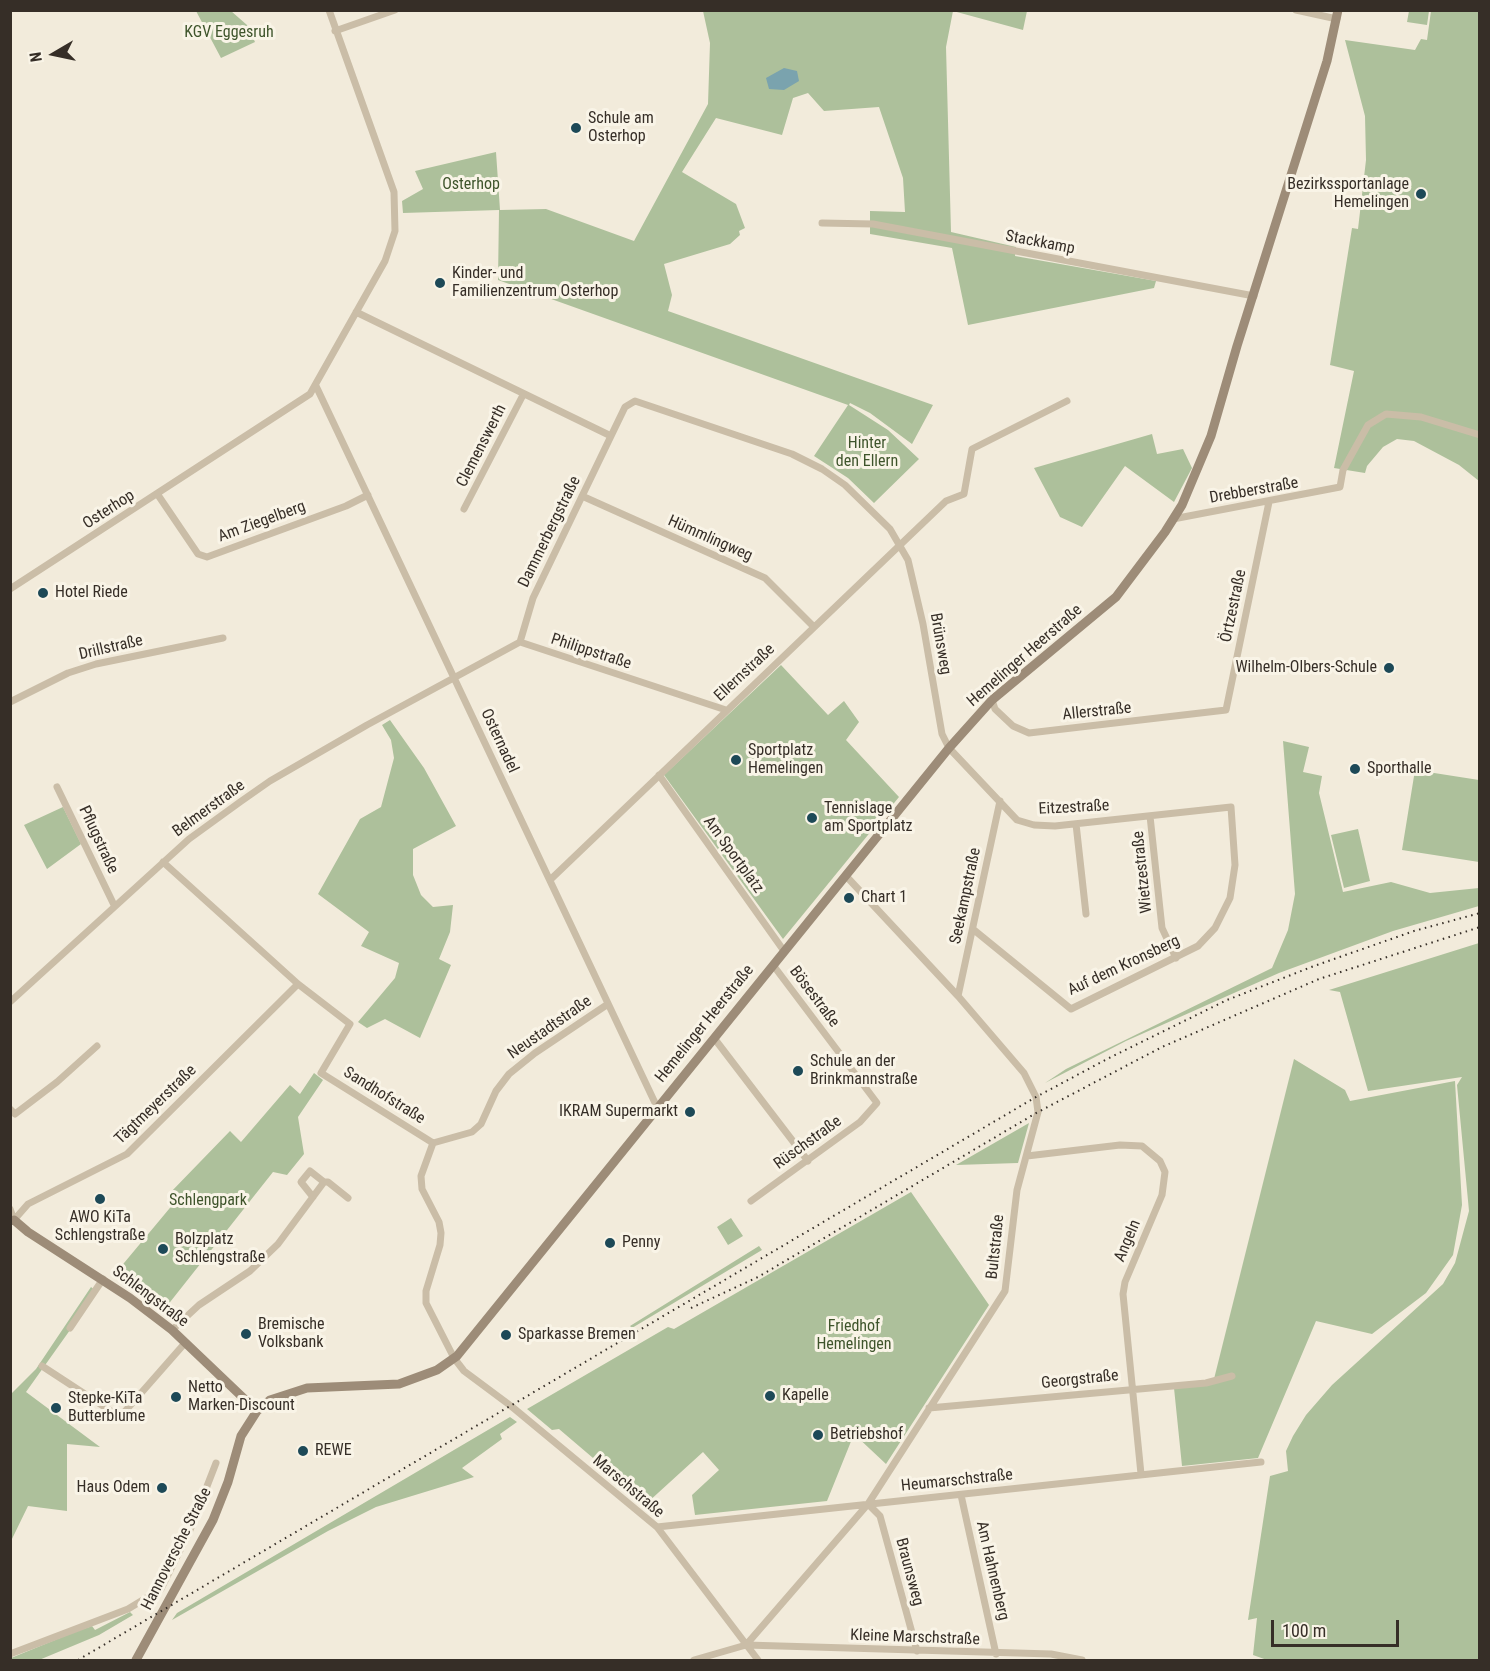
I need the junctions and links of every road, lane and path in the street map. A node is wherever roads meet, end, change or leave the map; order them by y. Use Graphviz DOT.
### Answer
graph roads {
  1 [pos="329,10"];
  2 [pos="395,10"];
  3 [pos="1296,10"];
  4 [pos="1338,15"];
  5 [pos="336,31"];
  6 [pos="822,223"];
  7 [pos="1254,296"];
  8 [pos="356,312"];
  9 [pos="316,386"];
  10 [pos="524,395"];
  11 [pos="1066,401"];
  12 [pos="1479,435"];
  13 [pos="611,436"];
  14 [pos="964,494"];
  15 [pos="158,495"];
  16 [pos="368,495"];
  17 [pos="582,496"];
  18 [pos="972,500"];
  19 [pos="1269,502"];
  20 [pos="465,509"];
  21 [pos="1173,519"];
  22 [pos="901,545"];
  23 [pos="10,589"];
  24 [pos="814,627"];
  25 [pos="223,638"];
  26 [pos="520,642"];
  27 [pos="454,677"];
  28 [pos="992,700"];
  29 [pos="10,702"];
  30 [pos="726,710"];
  31 [pos="1221,712"];
  32 [pos="949,748"];
  33 [pos="659,776"];
  34 [pos="57,787"];
  35 [pos="1000,801"];
  36 [pos="1231,807"];
  37 [pos="1150,816"];
  38 [pos="1076,824"];
  39 [pos="163,862"];
  40 [pos="846,876"];
  41 [pos="550,880"];
  42 [pos="114,905"];
  43 [pos="1086,914"];
  44 [pos="974,930"];
  45 [pos="784,951"];
  46 [pos="1176,958"];
  47 [pos="773,965"];
  48 [pos="298,984"];
  49 [pos="958,996"];
  50 [pos="10,1002"];
  51 [pos="608,1004"];
  52 [pos="714,1038"];
  53 [pos="97,1046"];
  54 [pos="877,1103"];
  55 [pos="657,1107"];
  56 [pos="10,1109"];
  57 [pos="433,1143"];
  58 [pos="1027,1156"];
  59 [pos="808,1161"];
  60 [pos="324,1182"];
  61 [pos="313,1197"];
  62 [pos="348,1198"];
  63 [pos="751,1201"];
  64 [pos="10,1209"];
  65 [pos="12,1220"];
  66 [pos="103,1279"];
  67 [pos="70,1328"];
  68 [pos="172,1330"];
  69 [pos="185,1343"];
  70 [pos="454,1358"];
  71 [pos="42,1366"];
  72 [pos="1232,1376"];
  73 [pos="1132,1388"];
  74 [pos="929,1408"];
  75 [pos="257,1411"];
  76 [pos="1260,1462"];
  77 [pos="216,1463"];
  78 [pos="1141,1474"];
  79 [pos="961,1495"];
  80 [pos="868,1504"];
  81 [pos="657,1527"];
  82 [pos="746,1645"];
  83 [pos="916,1651"];
  84 [pos="10,1654"];
  85 [pos="996,1654"];
  86 [pos="136,1660"];
  87 [pos="694,1660"];
  88 [pos="758,1660"];
  89 [pos="1082,1660"];
  1 -- 5 [label="street, Osterhop"];
  2 -- 5 [label="street"];
  3 -- 4 [label="street"];
  4 -- 7 [label="main road, Hemelinger Heerstraße"];
  5 -- 8 [label="street, Osterhop"];
  6 -- 7 [label="street, Stackkamp"];
  7 -- 21 [label="main road, Hemelinger Heerstraße"];
  8 -- 9 [label="street, Osterhop"];
  8 -- 10 [label="street"];
  9 -- 15 [label="street, Osterhop"];
  9 -- 16 [label="street, Osternadel"];
  10 -- 13 [label="street"];
  10 -- 20 [label="street, Clemenswerth"];
  11 -- 14 [label="street"];
  12 -- 19 [label="street, Drebberstraße"];
  13 -- 17 [label="street, Dammerbergstraße"];
  13 -- 22 [label="street"];
  14 -- 18 [label="street"];
  14 -- 22 [label="street, Ellernstraße"];
  15 -- 16 [label="street, Am Ziegelberg"];
  15 -- 23 [label="street, Osterhop"];
  16 -- 27 [label="street, Osternadel"];
  17 -- 24 [label="street, Hümmlingweg"];
  17 -- 26 [label="street, Dammerbergstraße"];
  19 -- 21 [label="street, Drebberstraße"];
  19 -- 31 [label="street, Örtzestraße"];
  21 -- 28 [label="main road, Hemelinger Heerstraße"];
  22 -- 24 [label="street, Ellernstraße"];
  22 -- 32 [label="street, Brünsweg"];
  24 -- 30 [label="street, Ellernstraße"];
  25 -- 29 [label="street, Drillstraße"];
  26 -- 27 [label="street"];
  26 -- 30 [label="street, Philippstraße"];
  27 -- 39 [label="street, Belmerstraße"];
  27 -- 41 [label="street, Osternadel"];
  28 -- 31 [label="street, Allerstraße"];
  28 -- 32 [label="main road, Hemelinger Heerstraße"];
  30 -- 33 [label="street, Ellernstraße"];
  32 -- 35 [label="street, Eitzestraße"];
  32 -- 40 [label="main road, Hemelinger Heerstraße"];
  33 -- 41 [label="street, Ellernstraße"];
  33 -- 45 [label="street, Am Sportplatz"];
  34 -- 42 [label="street, Pflugstraße"];
  35 -- 38 [label="street, Eitzestraße"];
  35 -- 44 [label="street, Seekampstraße"];
  36 -- 37 [label="street, Eitzestraße"];
  36 -- 46 [label="street, Auf dem Kronsberg"];
  37 -- 38 [label="street, Eitzestraße"];
  37 -- 46 [label="street, Wietzestraße"];
  38 -- 43 [label="street"];
  39 -- 42 [label="street, Belmerstraße"];
  39 -- 48 [label="street, Sandhofstraße"];
  40 -- 45 [label="main road, Hemelinger Heerstraße"];
  40 -- 49 [label="street, Bultstraße"];
  41 -- 51 [label="street, Osternadel"];
  42 -- 50 [label="street, Belmerstraße"];
  44 -- 46 [label="street, Auf dem Kronsberg"];
  44 -- 49 [label="street, Seekampstraße"];
  45 -- 47 [label="main road, Hemelinger Heerstraße"];
  47 -- 52 [label="main road, Hemelinger Heerstraße"];
  47 -- 54 [label="street, Bösestraße"];
  48 -- 57 [label="street, Sandhofstraße"];
  48 -- 65 [label="street, Tägtmeyerstraße"];
  49 -- 58 [label="street, Bultstraße"];
  51 -- 55 [label="street, Osternadel"];
  51 -- 57 [label="street, Neustadtstraße"];
  52 -- 55 [label="main road, Hemelinger Heerstraße"];
  52 -- 59 [label="street"];
  53 -- 56 [label="street"];
  54 -- 59 [label="street, Rüschstraße"];
  55 -- 70 [label="main road, Hemelinger Heerstraße"];
  57 -- 70 [label="street, Sandhofstraße"];
  58 -- 73 [label="street, Angeln"];
  58 -- 74 [label="street, Bultstraße"];
  59 -- 63 [label="street, Rüschstraße"];
  60 -- 61 [label="street"];
  60 -- 61 [label="street"];
  60 -- 62 [label="street"];
  61 -- 68 [label="street"];
  64 -- 65 [label="street"];
  65 -- 66 [label="main road, Schlengstraße"];
  66 -- 67 [label="street"];
  66 -- 68 [label="main road, Schlengstraße"];
  68 -- 69 [label="main road, Schlengstraße"];
  69 -- 71 [label="street"];
  69 -- 75 [label="main road, Schlengstraße"];
  70 -- 75 [label="main road, Hannoversche Straße"];
  70 -- 81 [label="street, Marschstraße"];
  72 -- 73 [label="street, Georgstraße"];
  73 -- 74 [label="street, Georgstraße"];
  73 -- 78 [label="street, Angeln"];
  74 -- 80 [label="street, Bultstraße"];
  75 -- 86 [label="main road, Hannoversche Straße"];
  76 -- 78 [label="street, Heumarschstraße"];
  77 -- 84 [label="street"];
  78 -- 79 [label="street, Heumarschstraße"];
  79 -- 80 [label="street, Heumarschstraße"];
  79 -- 85 [label="street, Am Hahnenberg"];
  80 -- 81 [label="street, Heumarschstraße"];
  80 -- 82 [label="street, Bultstraße"];
  80 -- 83 [label="street, Braunsweg"];
  81 -- 82 [label="street, Marschstraße"];
  82 -- 83 [label="street, Kleine Marschstraße"];
  82 -- 87 [label="street"];
  82 -- 88 [label="street, Marschstraße"];
  83 -- 85 [label="street, Kleine Marschstraße"];
  85 -- 89 [label="street, Kleine Marschstraße"];
}
